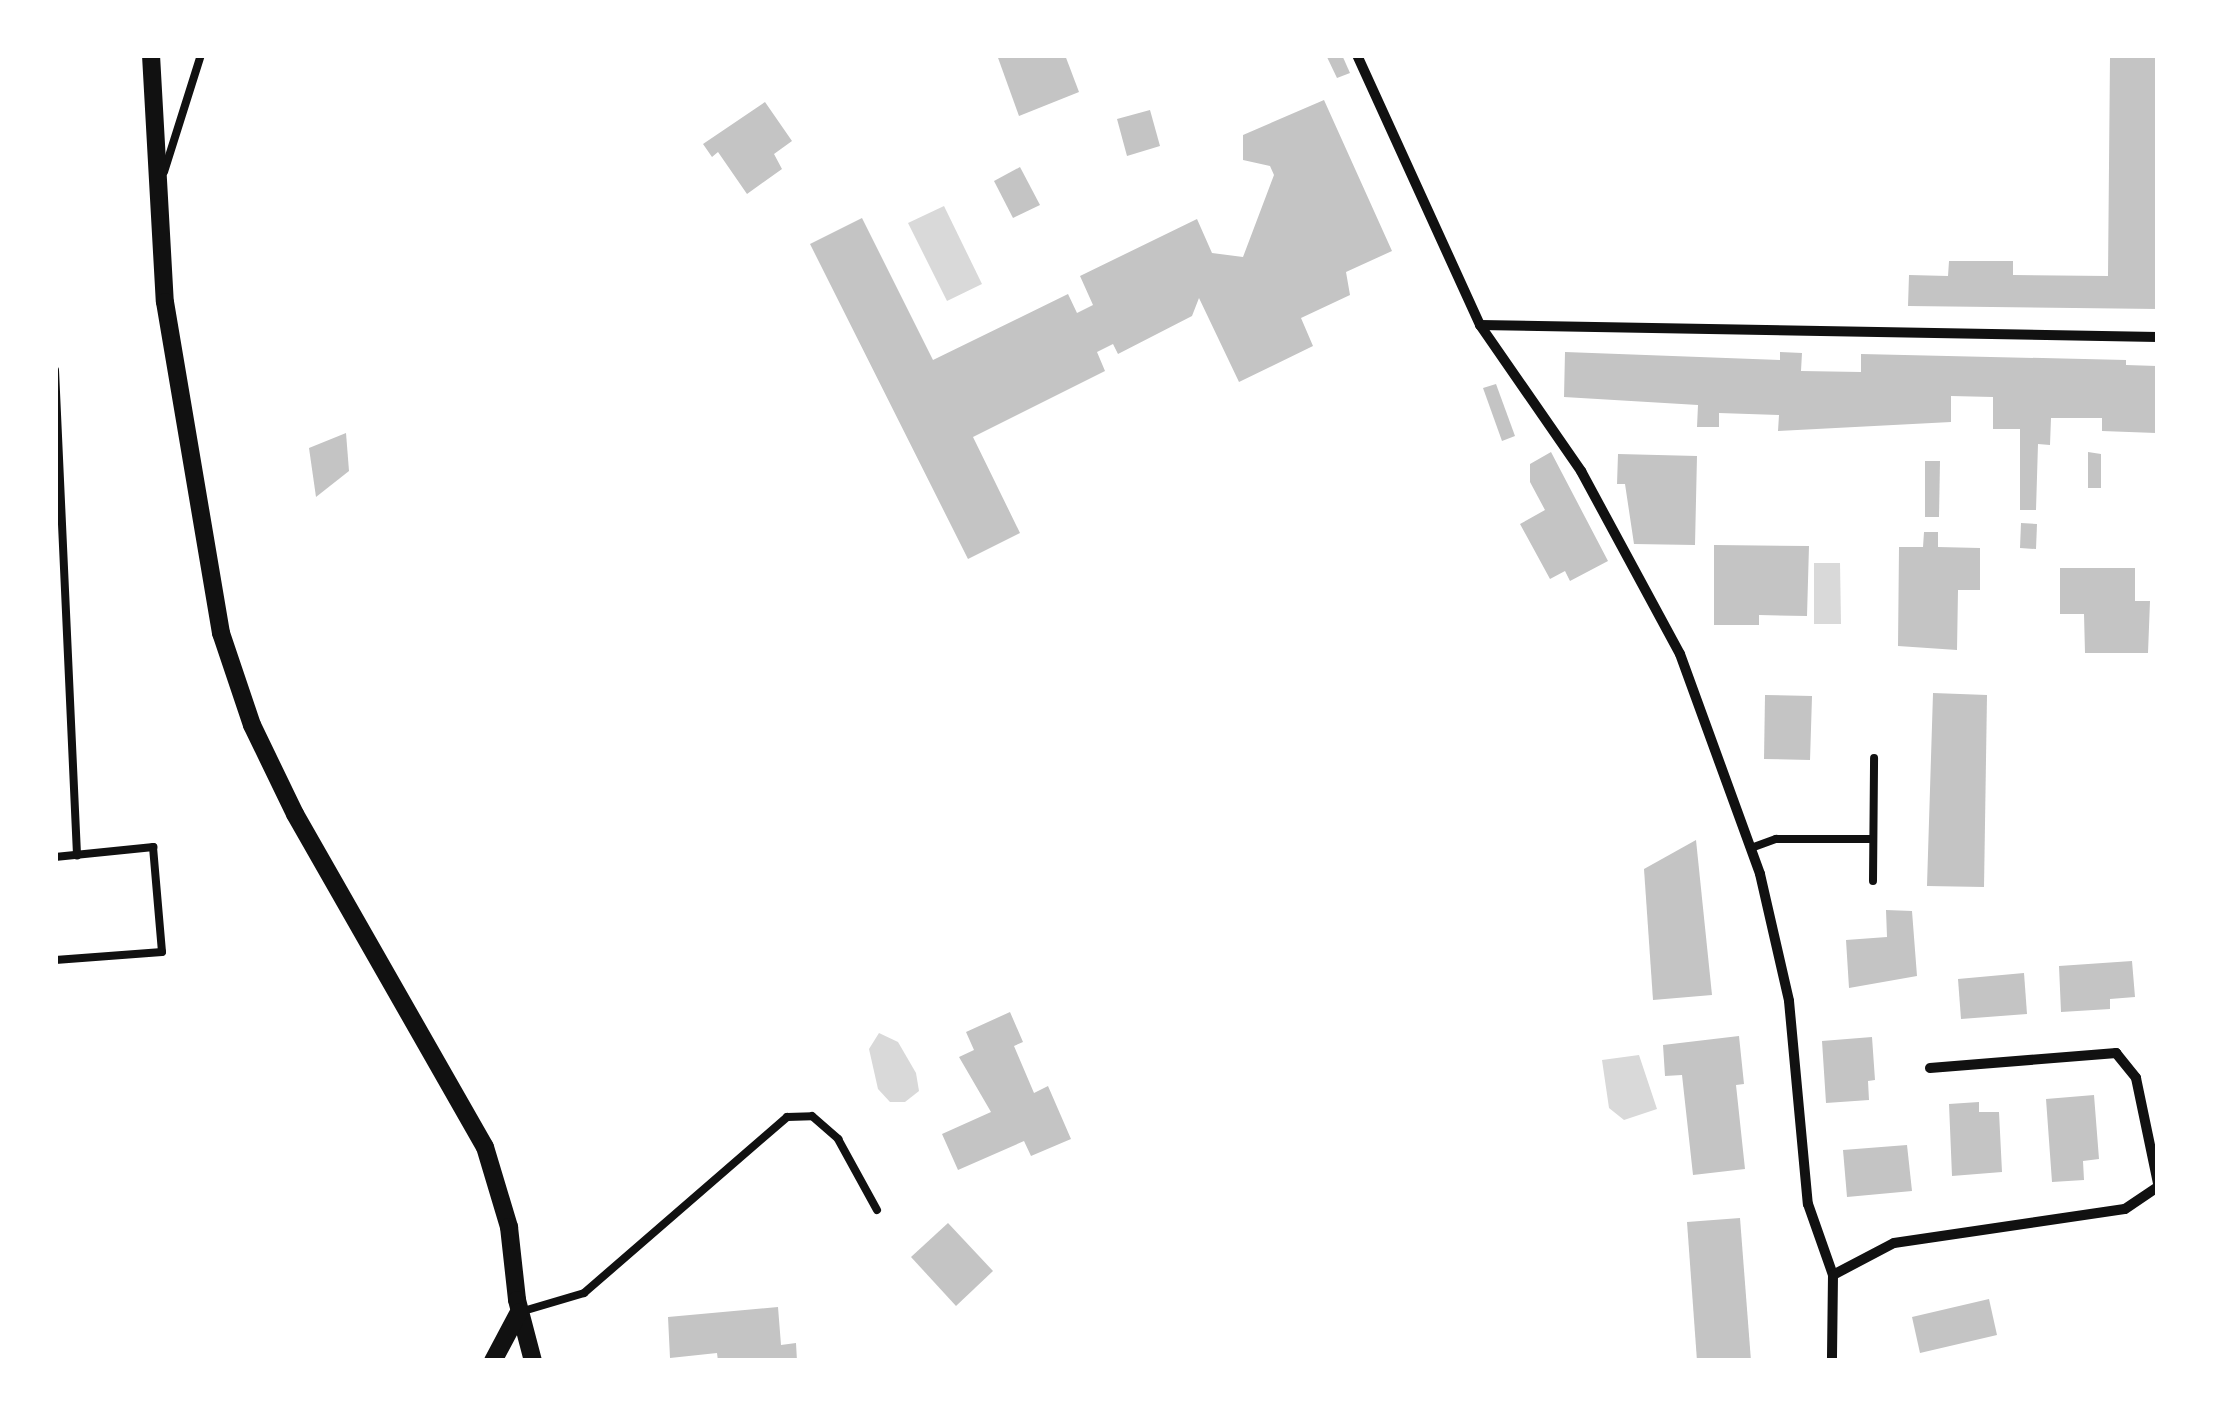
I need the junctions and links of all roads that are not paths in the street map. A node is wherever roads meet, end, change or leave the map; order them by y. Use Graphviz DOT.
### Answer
graph roads {
  1 [pos="152,55"];
  2 [pos="201,55"];
  3 [pos="1358,55"];
  4 [pos="157,196"];
  5 [pos="1480,325"];
  6 [pos="2158,336"];
  7 [pos="55,370"];
  8 [pos="1874,758"];
  9 [pos="1873,839"];
  10 [pos="1750,848"];
  11 [pos="77,856"];
  12 [pos="55,857"];
  13 [pos="1873,880"];
  14 [pos="55,960"];
  15 [pos="1930,1068"];
  16 [pos="2158,1185"];
  17 [pos="877,1210"];
  18 [pos="1834,1275"];
  19 [pos="519,1312"];
  20 [pos="493,1361"];
  21 [pos="533,1361"];
  22 [pos="1832,1361"];
  1 -- 4 [label="street"];
  2 -- 4 [label="lane"];
  3 -- 5 [label="street"];
  4 -- 19 [label="street"];
  5 -- 6 [label="street"];
  5 -- 10 [label="street"];
  7 -- 11 [label="lane"];
  8 -- 9 [label="lane"];
  9 -- 10 [label="lane"];
  9 -- 13 [label="lane"];
  10 -- 18 [label="street"];
  11 -- 12 [label="lane"];
  11 -- 14 [label="lane"];
  15 -- 16 [label="street"];
  16 -- 18 [label="street"];
  17 -- 19 [label="lane"];
  18 -- 22 [label="street"];
  19 -- 20 [label="street"];
  19 -- 21 [label="street"];
}
